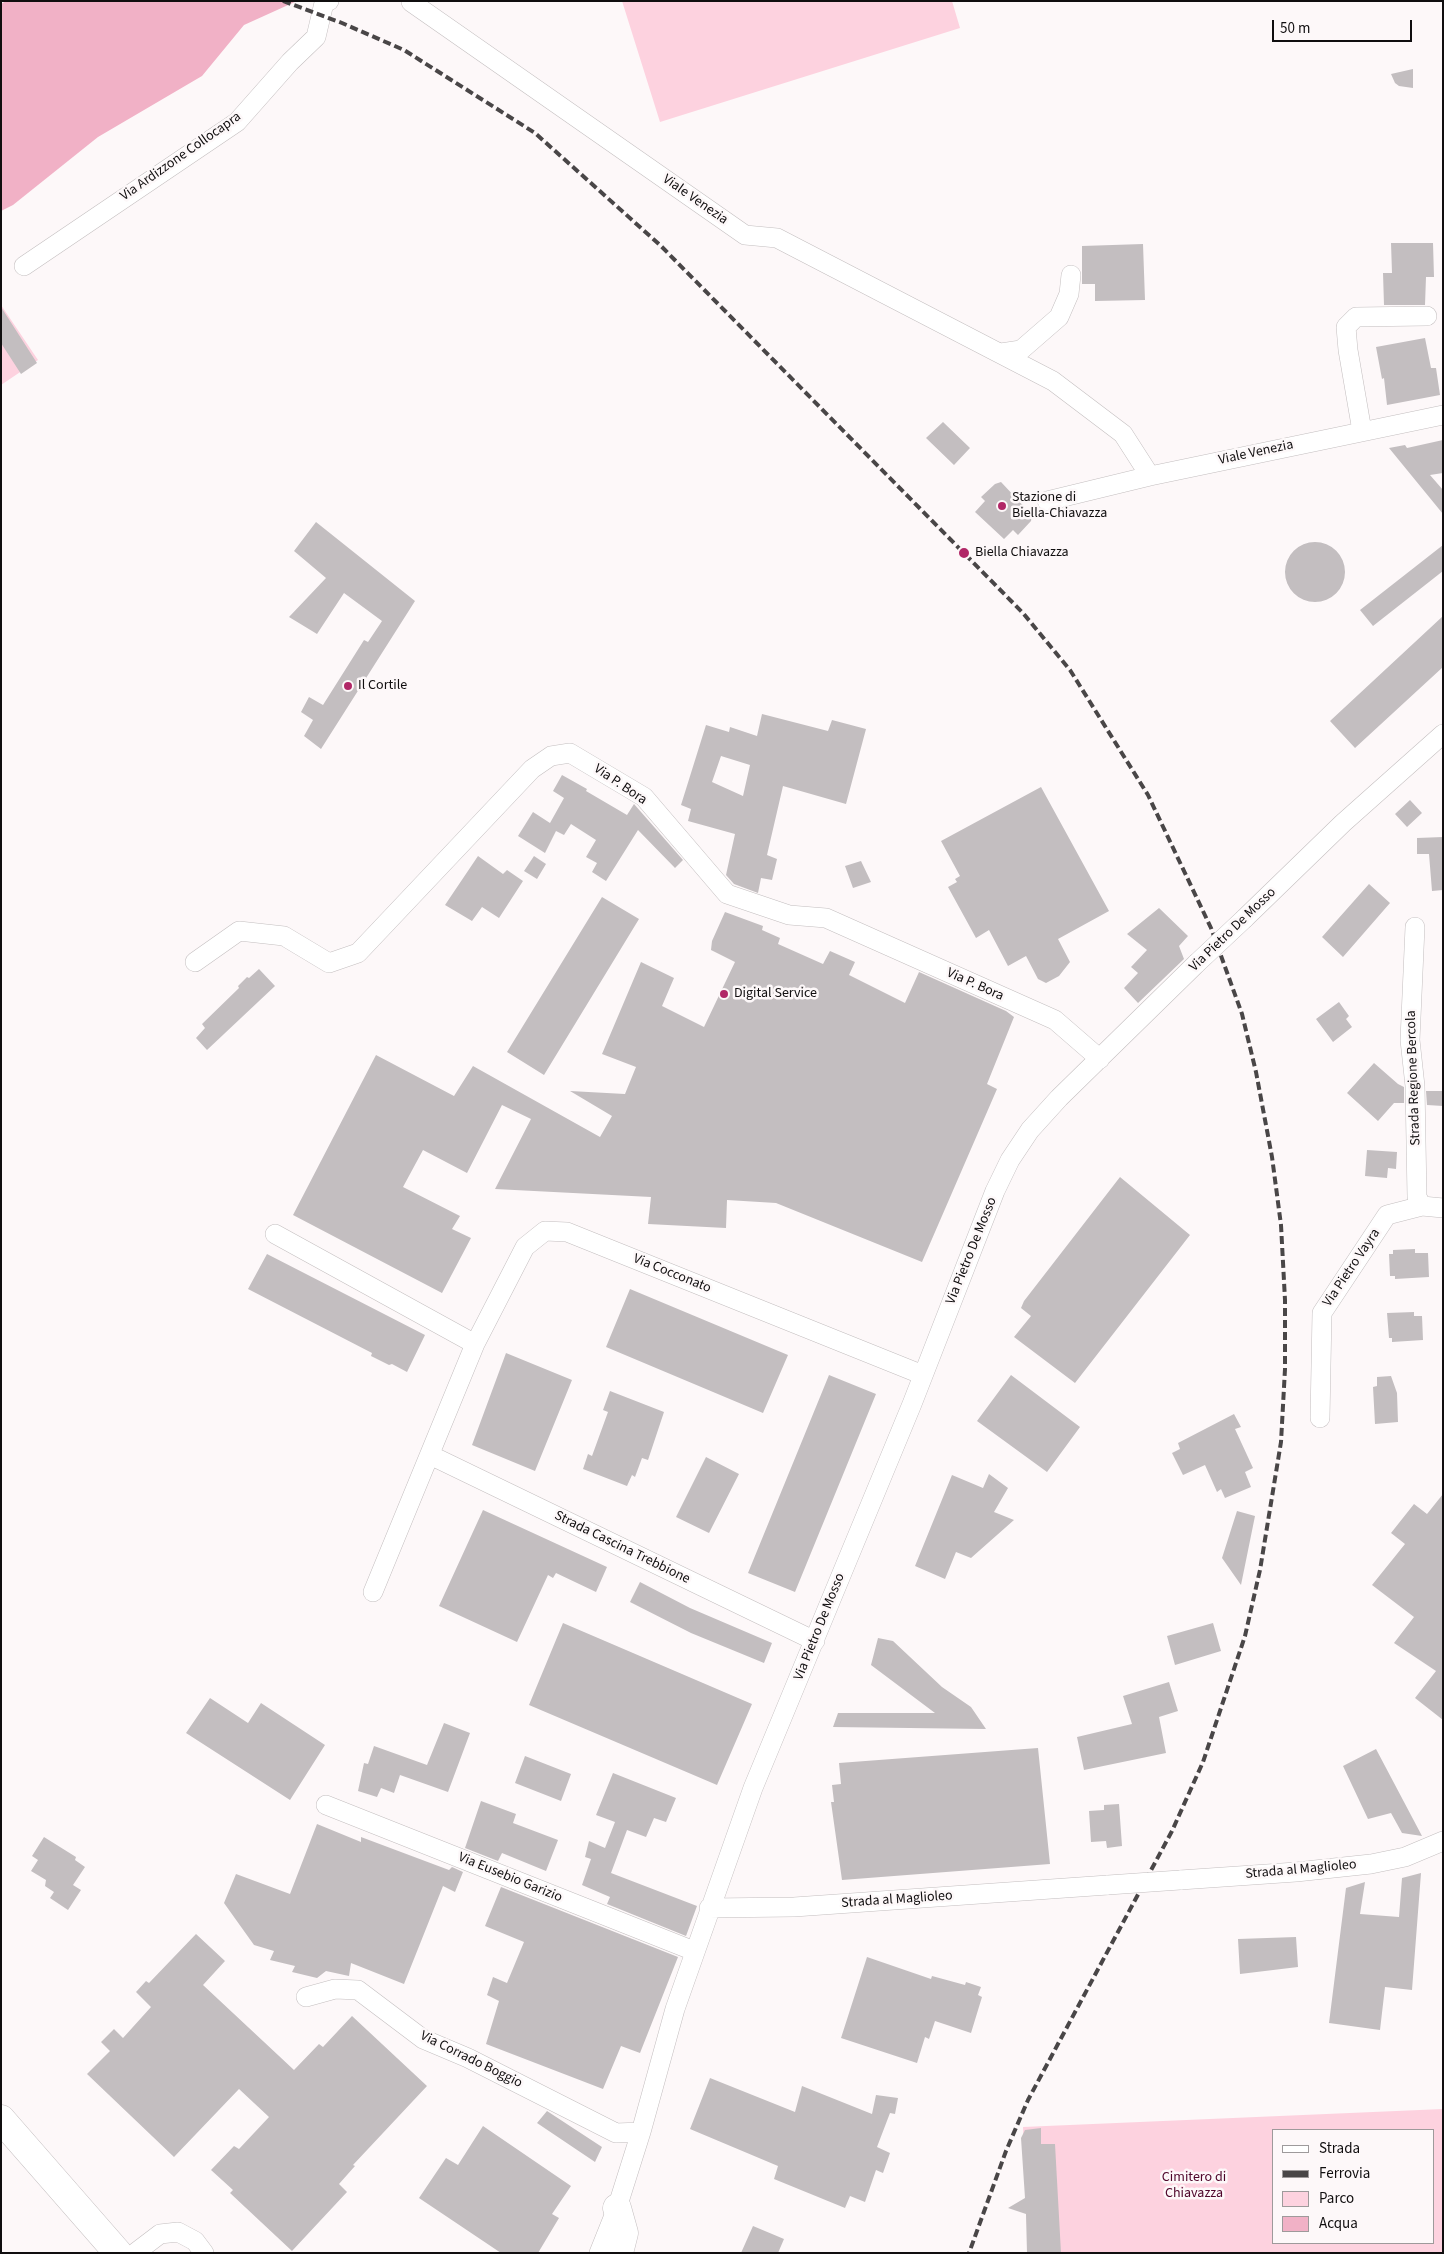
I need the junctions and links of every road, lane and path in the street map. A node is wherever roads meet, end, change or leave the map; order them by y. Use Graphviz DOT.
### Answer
graph roads {
  1 [pos="329,1"];
  2 [pos="411,2"];
  3 [pos="24,266"];
  4 [pos="1071,275"];
  5 [pos="1427,316"];
  6 [pos="1001,353"];
  7 [pos="1443,415"];
  8 [pos="1362,431"];
  9 [pos="1150,476"];
  10 [pos="1047,501"];
  11 [pos="1443,734"];
  12 [pos="1415,927"];
  13 [pos="195,962"];
  14 [pos="1100,1059"];
  15 [pos="1422,1206"];
  16 [pos="1443,1208"];
  17 [pos="275,1234"];
  18 [pos="475,1344"];
  19 [pos="923,1375"];
  20 [pos="1320,1418"];
  21 [pos="430,1454"];
  22 [pos="373,1592"];
  23 [pos="815,1640"];
  24 [pos="326,1805"];
  25 [pos="1443,1842"];
  26 [pos="709,1908"];
  27 [pos="694,1951"];
  28 [pos="306,1997"];
  29 [pos="1,2119"];
  30 [pos="641,2132"];
  31 [pos="617,2208"];
  32 [pos="117,2252"];
  33 [pos="134,2253"];
  34 [pos="204,2253"];
  35 [pos="599,2253"];
  36 [pos="619,2253"];
  1 -- 3 [label="street, Via Ardizzone Collocapra"];
  2 -- 6 [label="street, Viale Venezia"];
  4 -- 6 [label="street"];
  5 -- 8 [label="street"];
  6 -- 9 [label="street, Viale Venezia"];
  7 -- 8 [label="street, Viale Venezia"];
  8 -- 9 [label="street, Viale Venezia"];
  9 -- 10 [label="street, Viale Venezia"];
  11 -- 14 [label="street, Via Pietro De Mosso, bridge"];
  12 -- 15 [label="street, Strada Regione Bercola"];
  13 -- 14 [label="street, Via P. Bora"];
  14 -- 19 [label="street, Via Pietro De Mosso"];
  15 -- 16 [label="street"];
  15 -- 20 [label="street, Via Pietro Vayra"];
  17 -- 18 [label="street"];
  18 -- 19 [label="street, Via Cocconato"];
  18 -- 21 [label="street"];
  19 -- 23 [label="street, Via Pietro De Mosso"];
  21 -- 22 [label="street"];
  21 -- 23 [label="street, Strada Cascina Trebbione"];
  23 -- 26 [label="street, Via Pietro De Mosso"];
  24 -- 27 [label="street, Via Eusebio Garizio"];
  25 -- 26 [label="street, Strada al Maglioleo, bridge"];
  26 -- 27 [label="street"];
  27 -- 30 [label="street"];
  28 -- 30 [label="street, Via Corrado Boggio"];
  29 -- 32 [label="highway"];
  30 -- 31 [label="street"];
  31 -- 35 [label="street"];
  31 -- 36 [label="highway"];
  33 -- 34 [label="street"];
}
